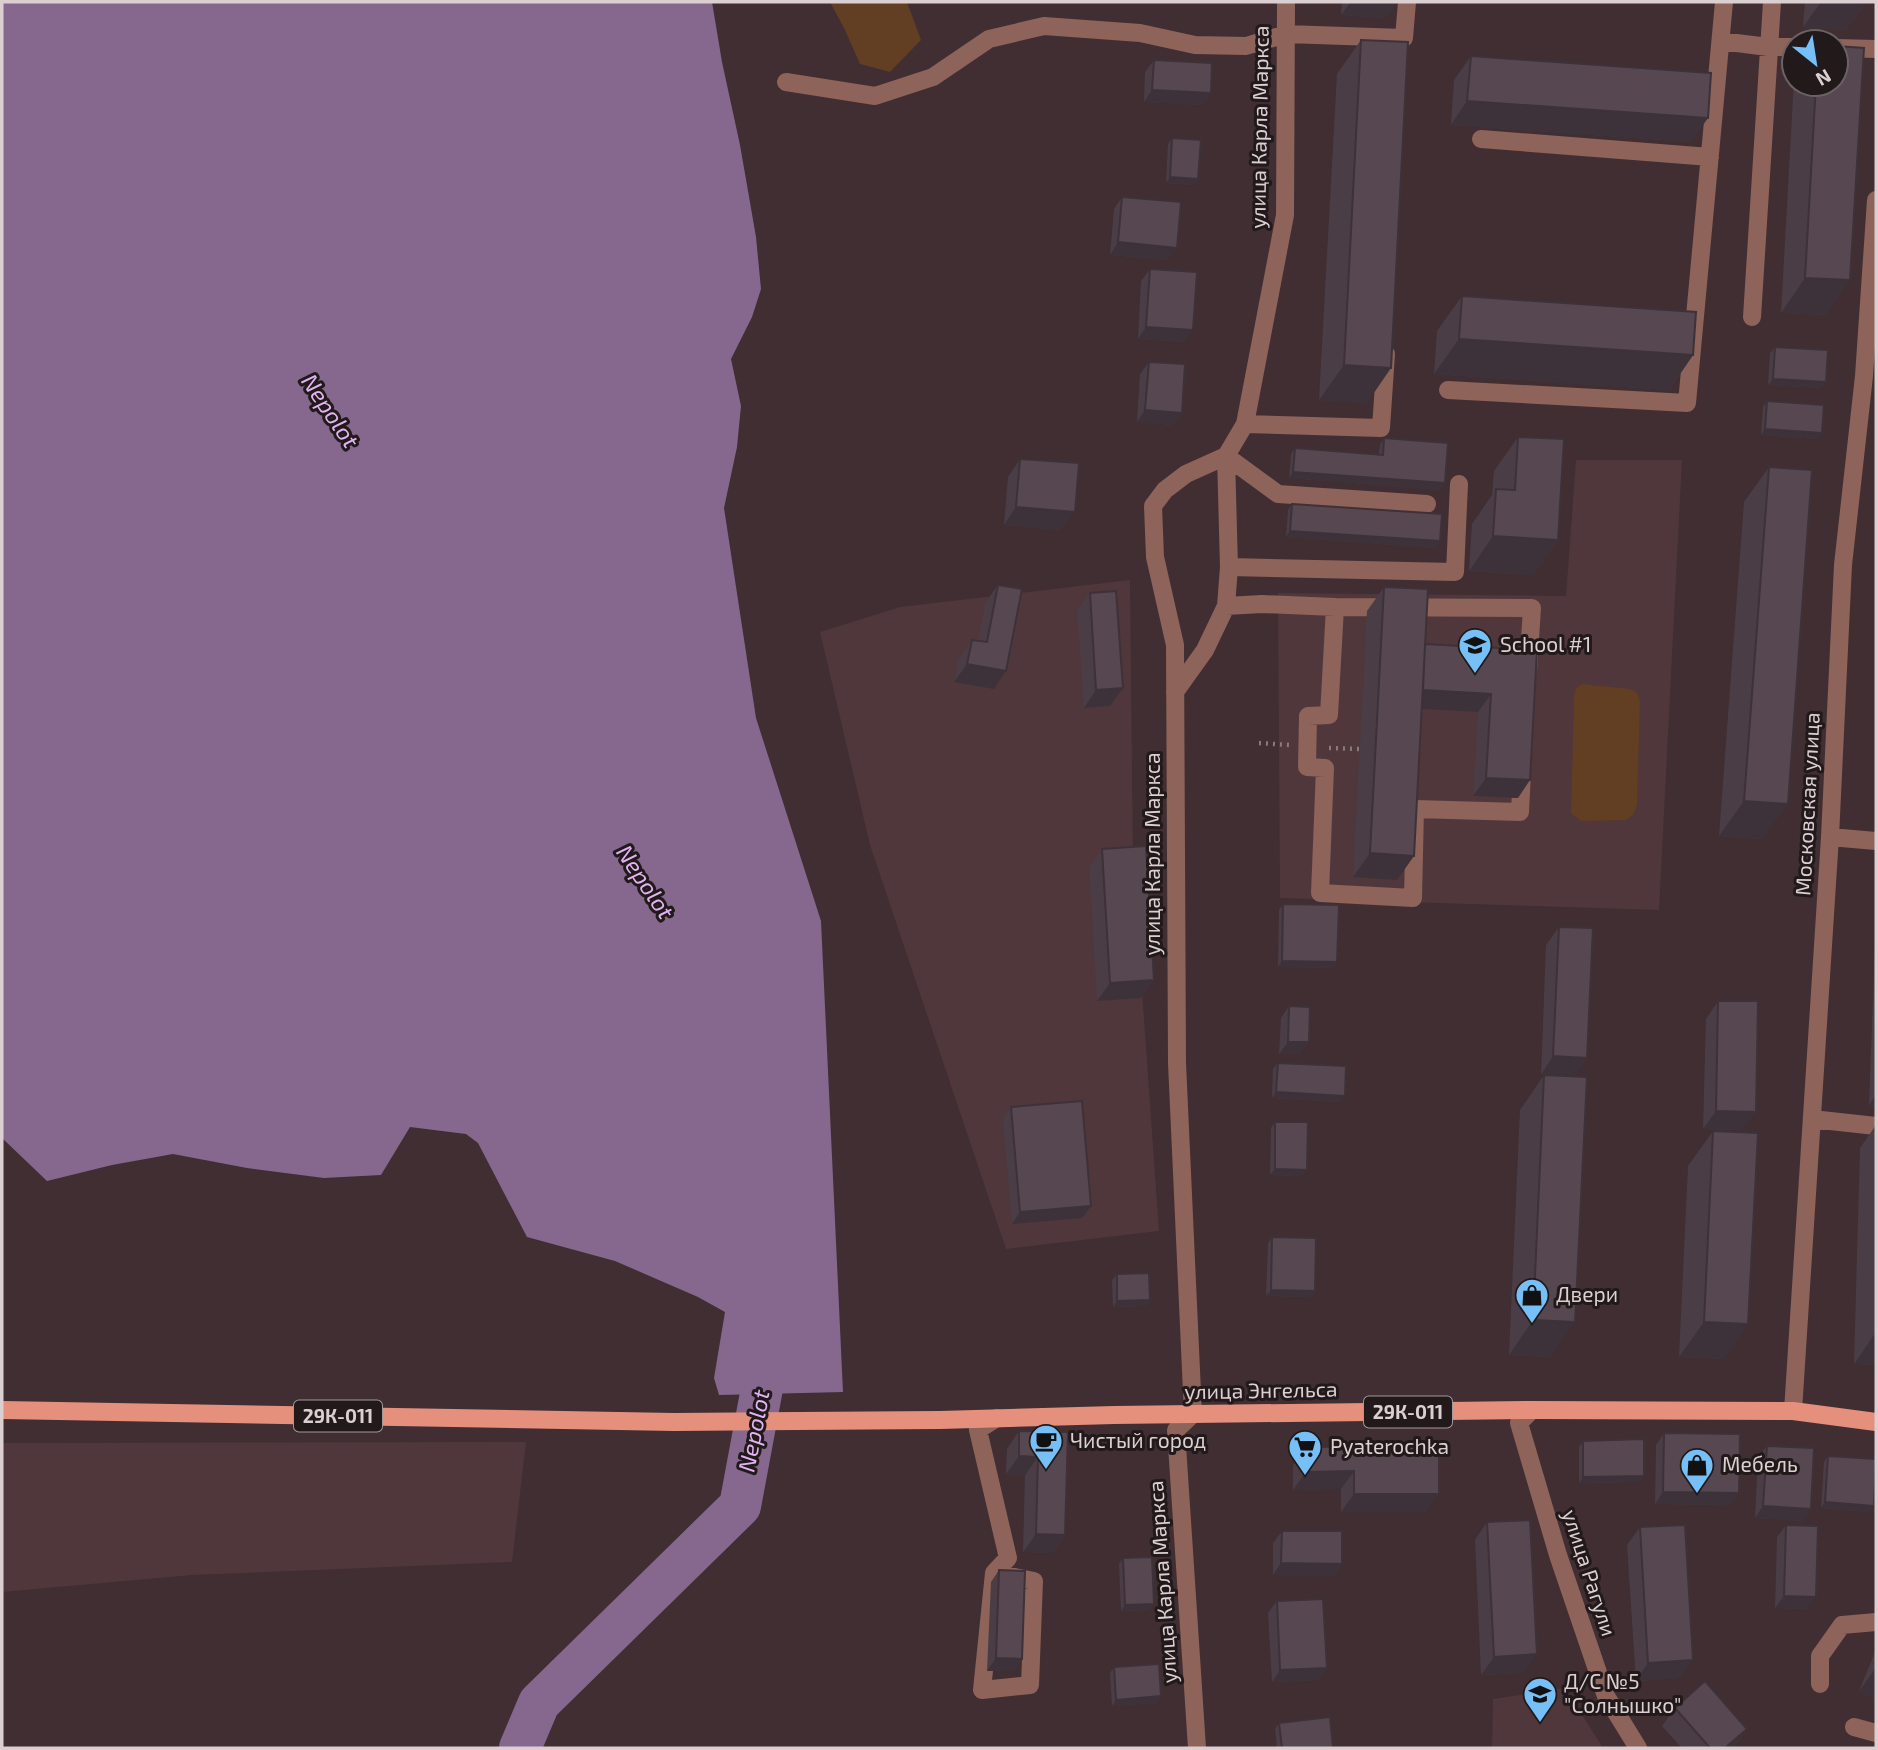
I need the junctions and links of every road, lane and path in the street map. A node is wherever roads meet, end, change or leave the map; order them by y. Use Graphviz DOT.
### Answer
graph roads {
  1 [pos="1286,2"];
  2 [pos="1407,2"];
  3 [pos="1724,2"];
  4 [pos="1772,2"];
  5 [pos="1286,33"];
  6 [pos="1721,41"];
  7 [pos="1768,47"];
  8 [pos="1780,47"];
  9 [pos="1850,48"];
  10 [pos="1876,49"];
  11 [pos="786,82"];
  12 [pos="1481,139"];
  13 [pos="1710,156"];
  14 [pos="1876,200"];
  15 [pos="1752,317"];
  16 [pos="1387,331"];
  17 [pos="1870,377"];
  18 [pos="1448,390"];
  19 [pos="1245,424"];
  20 [pos="1226,456"];
  21 [pos="1459,484"];
  22 [pos="1427,504"];
  23 [pos="1229,567"];
  24 [pos="1227,606"];
  25 [pos="1335,607"];
  26 [pos="1527,690"];
  27 [pos="1175,692"];
  28 [pos="1523,757"];
  29 [pos="1830,837"];
  30 [pos="1876,841"];
  31 [pos="1812,1119"];
  32 [pos="1876,1126"];
  33 [pos="2,1409"];
  34 [pos="1532,1410"];
  35 [pos="1793,1411"];
  36 [pos="1193,1414"];
  37 [pos="997,1418"];
  38 [pos="1876,1422"];
  39 [pos="994,1573"];
  40 [pos="1876,1622"];
  41 [pos="1821,1684"];
  42 [pos="1854,1727"];
  43 [pos="1876,1733"];
  44 [pos="1197,1748"];
  45 [pos="1638,1748"];
  1 -- 5 [label="street, улица Карла Маркса"];
  2 -- 5 [label="street"];
  3 -- 6 [label="street"];
  4 -- 7 [label="street"];
  5 -- 11 [label="street"];
  5 -- 19 [label="street, улица Карла Маркса"];
  6 -- 7 [label="street"];
  6 -- 13 [label="street"];
  7 -- 8 [label="street"];
  7 -- 15 [label="street"];
  9 -- 10 [label="street"];
  12 -- 13 [label="street"];
  13 -- 18 [label="street"];
  14 -- 17 [label="street, Московская улица"];
  16 -- 19 [label="street"];
  17 -- 29 [label="street, Московская улица"];
  19 -- 20 [label="street, улица Карла Маркса"];
  20 -- 22 [label="street"];
  20 -- 23 [label="street"];
  20 -- 27 [label="street, улица Карла Маркса"];
  21 -- 23 [label="street"];
  23 -- 24 [label="street"];
  24 -- 25 [label="street"];
  24 -- 27 [label="street"];
  25 -- 26 [label="street"];
  25 -- 28 [label="street"];
  27 -- 36 [label="street, улица Карла Маркса"];
  29 -- 30 [label="street"];
  29 -- 31 [label="street, Московская улица"];
  31 -- 32 [label="street"];
  31 -- 35 [label="street, Московская улица"];
  33 -- 37 [label="main road, улица Энгельса / 29К-011"];
  34 -- 35 [label="main road, улица Энгельса / 29К-011"];
  34 -- 36 [label="main road, улица Энгельса / 29К-011"];
  34 -- 45 [label="street, улица Рагули"];
  35 -- 38 [label="main road, улица Энгельса / 29К-011"];
  36 -- 37 [label="main road, улица Энгельса / 29К-011"];
  36 -- 44 [label="street, улица Карла Маркса"];
  37 -- 39 [label="street"];
  39 -- 39 [label="street"];
  40 -- 41 [label="street"];
  42 -- 43 [label="street"];
}
